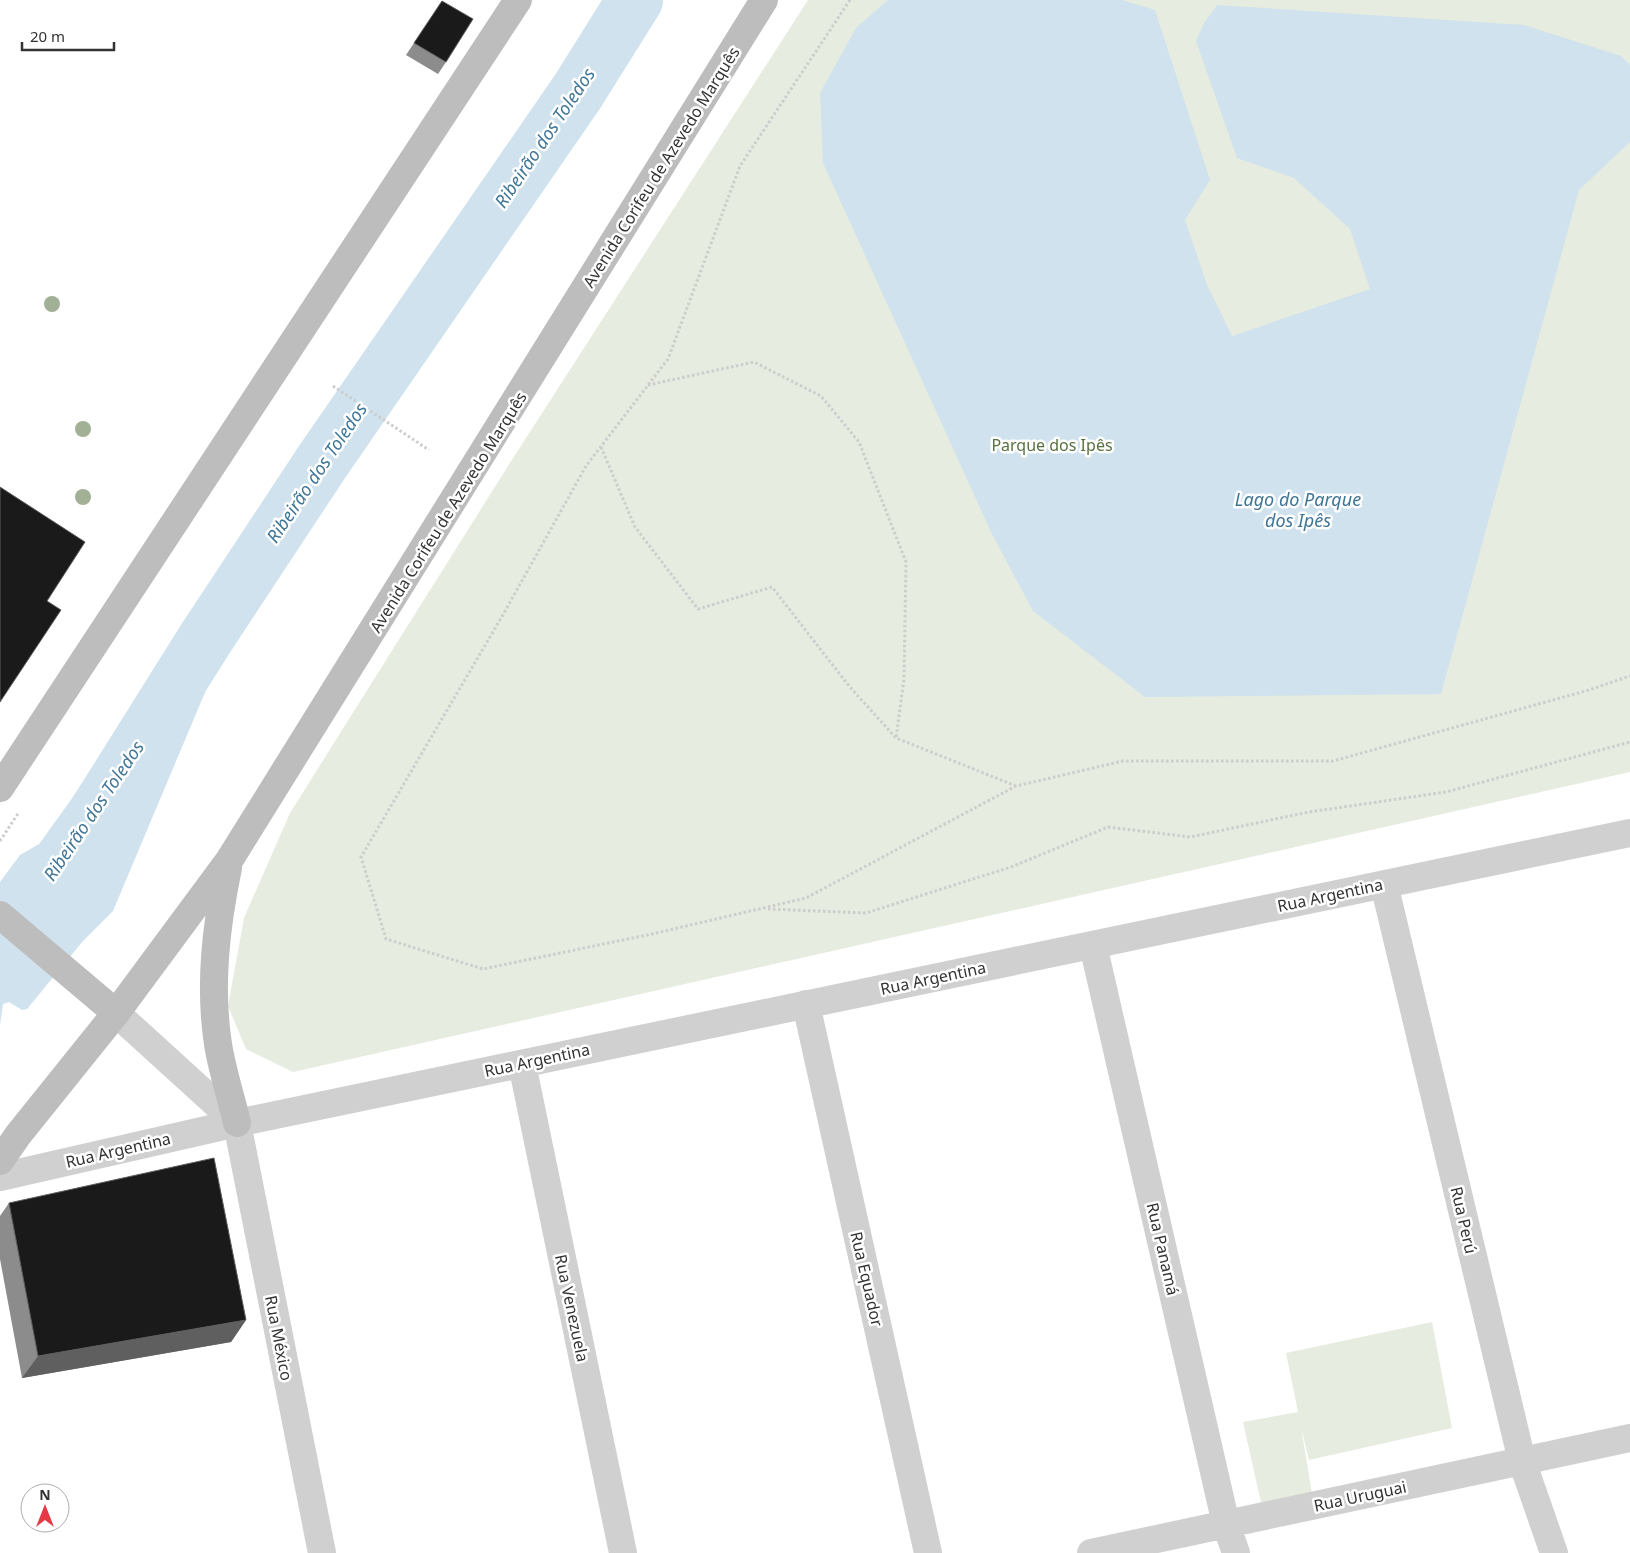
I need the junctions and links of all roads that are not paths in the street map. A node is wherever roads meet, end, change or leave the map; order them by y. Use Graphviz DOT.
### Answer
graph roads {
  1 [pos="518,0"];
  2 [pos="764,0"];
  3 [pos="0,788"];
  4 [pos="1630,833"];
  5 [pos="230,859"];
  6 [pos="1384,884"];
  7 [pos="0,914"];
  8 [pos="1093,945"];
  9 [pos="806,1004"];
  10 [pos="116,1013"];
  11 [pos="522,1064"];
  12 [pos="237,1123"];
  13 [pos="0,1161"];
  14 [pos="0,1176"];
  15 [pos="1630,1438"];
  16 [pos="1522,1461"];
  17 [pos="1226,1524"];
  18 [pos="322,1553"];
  19 [pos="623,1553"];
  20 [pos="928,1553"];
  21 [pos="1091,1553"];
  22 [pos="1236,1553"];
  23 [pos="1554,1553"];
  1 -- 3 [label="main road"];
  2 -- 5 [label="main road, Avenida Corifeu de Azevedo Marquês"];
  4 -- 6 [label="street, Rua Argentina"];
  5 -- 10 [label="main road, Avenida Corifeu de Azevedo Marquês"];
  5 -- 12 [label="main road"];
  6 -- 8 [label="street, Rua Argentina"];
  6 -- 16 [label="street, Rua Perú"];
  7 -- 10 [label="main road"];
  8 -- 9 [label="street, Rua Argentina"];
  8 -- 17 [label="street, Rua Panamá"];
  9 -- 11 [label="street, Rua Argentina"];
  9 -- 20 [label="street, Rua Equador"];
  10 -- 12 [label="street"];
  10 -- 13 [label="main road, Avenida Corifeu de Azevedo Marquês"];
  11 -- 12 [label="street, Rua Argentina"];
  11 -- 19 [label="street, Rua Venezuela"];
  12 -- 14 [label="street, Rua Argentina"];
  12 -- 18 [label="street, Rua México"];
  15 -- 16 [label="street, Rua Uruguai"];
  16 -- 17 [label="street, Rua Uruguai"];
  16 -- 23 [label="street, Rua Perú"];
  17 -- 21 [label="street, Rua Uruguai"];
  17 -- 22 [label="street, Rua Panamá"];
}
